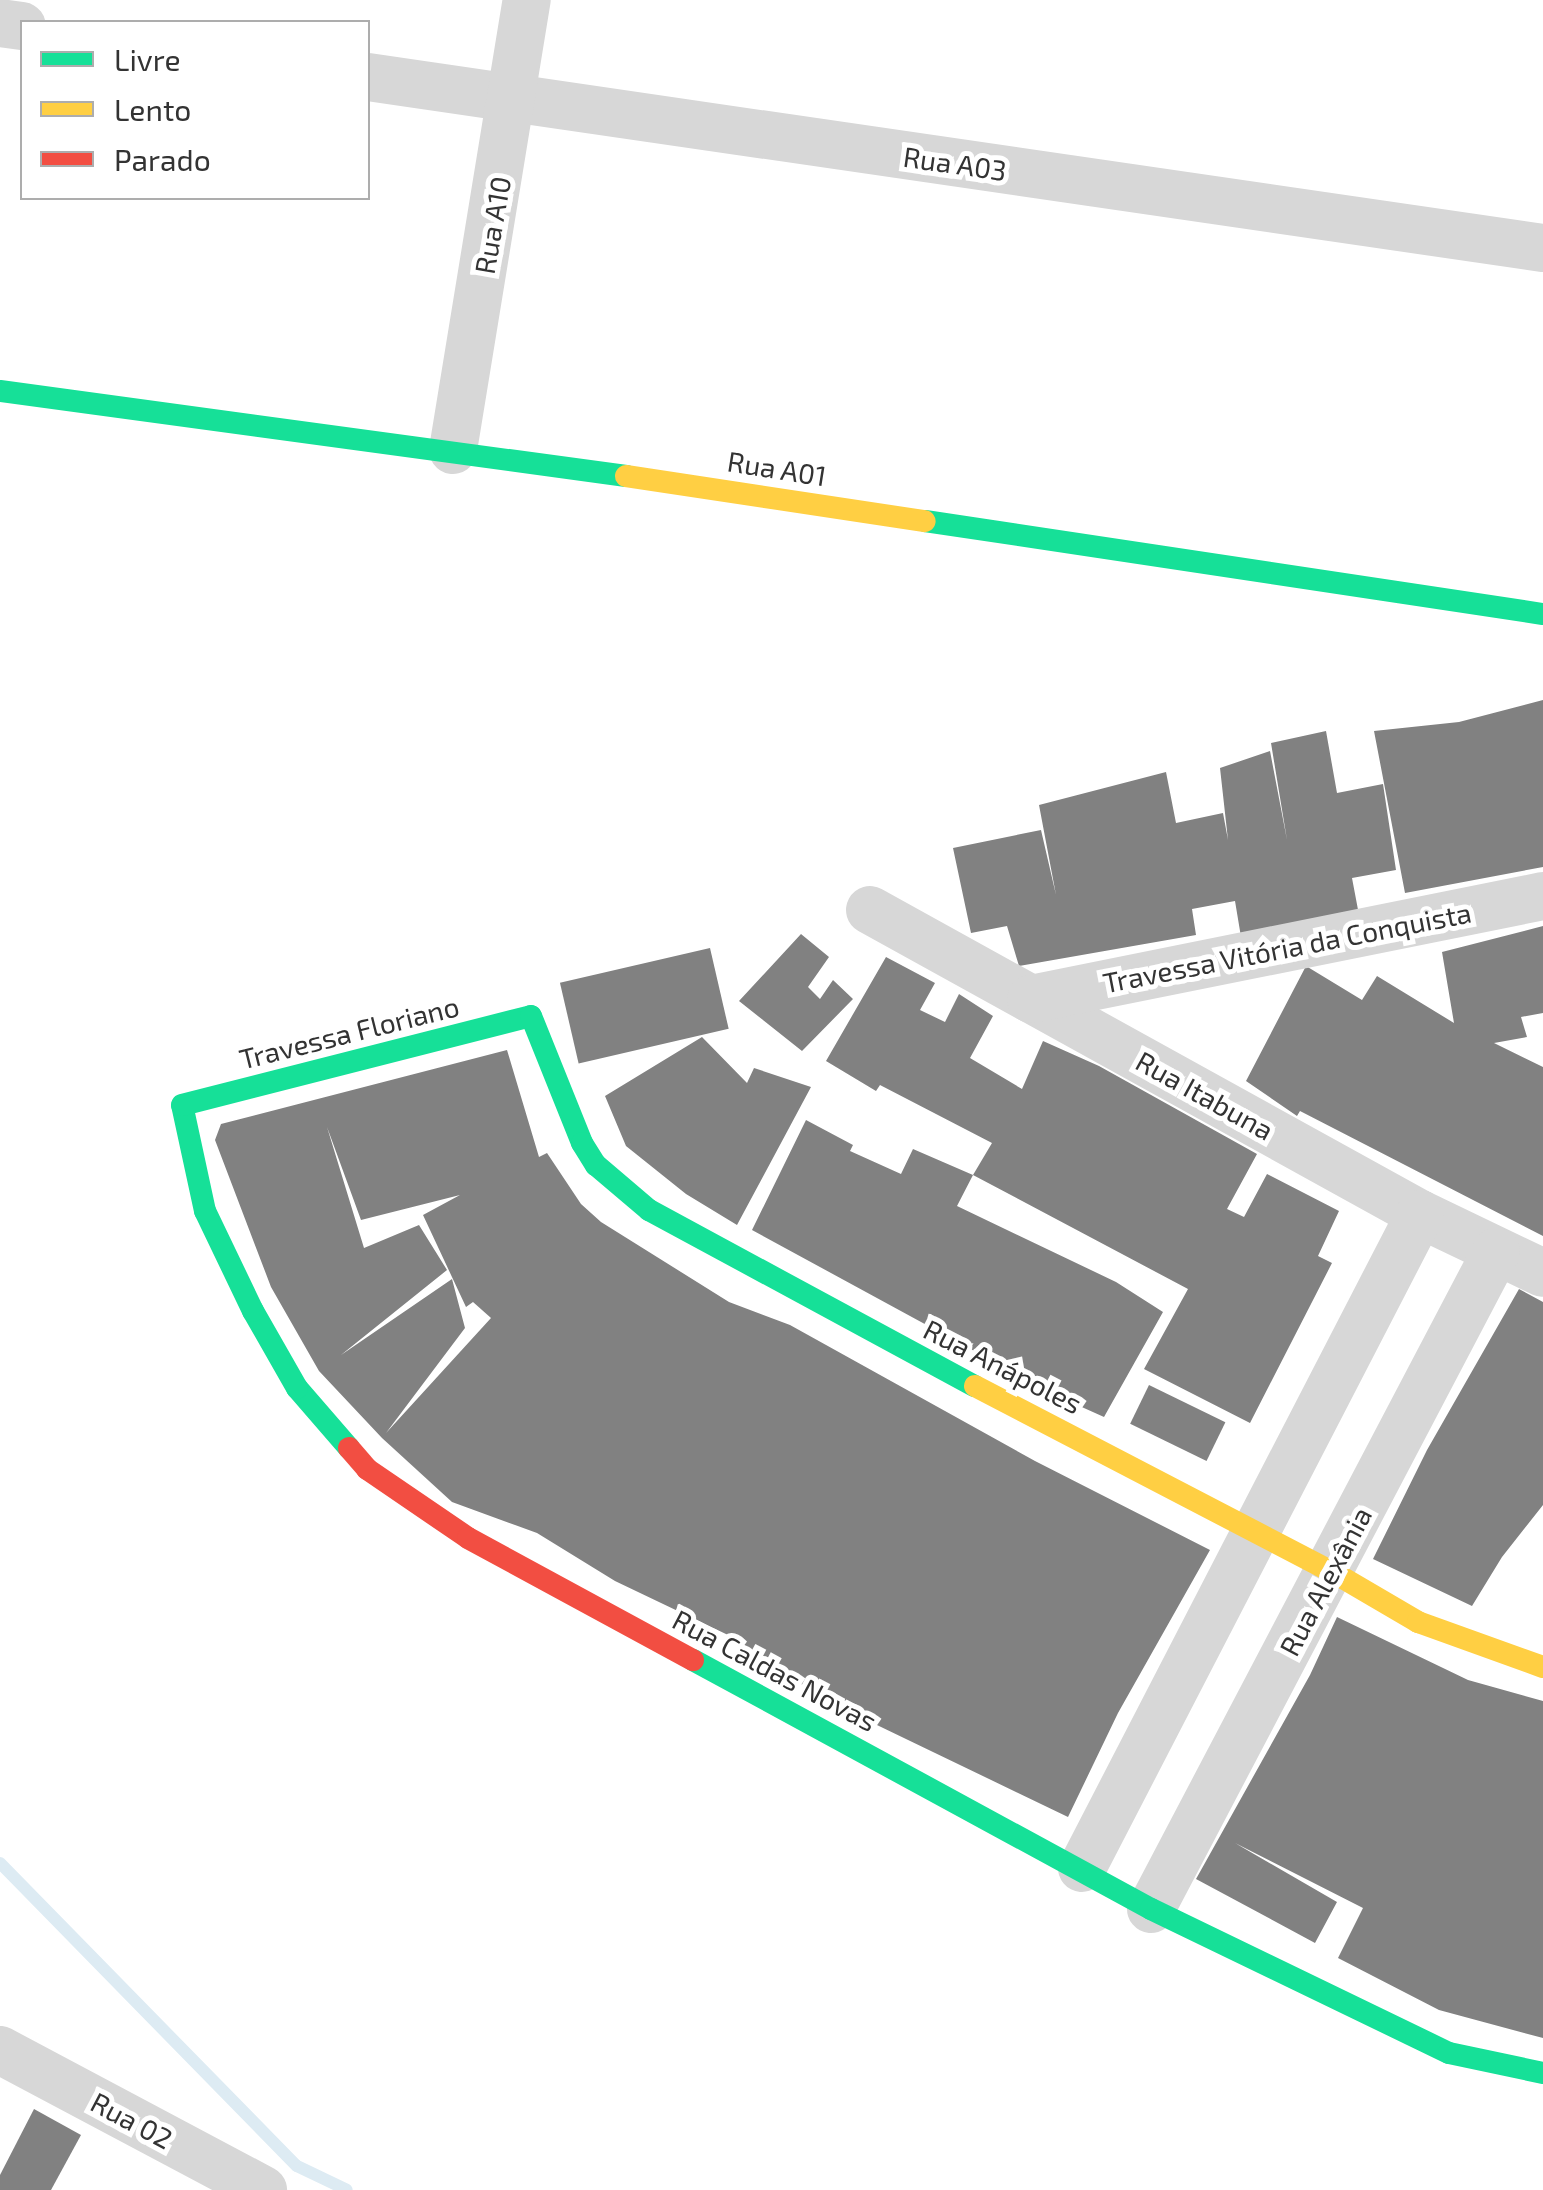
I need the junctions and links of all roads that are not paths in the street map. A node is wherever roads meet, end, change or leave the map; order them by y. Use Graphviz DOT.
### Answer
graph roads {
  1 [pos="527,0"];
  2 [pos="370,78"];
  3 [pos="514,99"];
  4 [pos="1543,248"];
  5 [pos="0,391"];
  6 [pos="453,450"];
  7 [pos="1543,614"];
  8 [pos="1543,896"];
  9 [pos="870,910"];
  10 [pos="1031,999"];
  11 [pos="532,1016"];
  12 [pos="182,1105"];
  13 [pos="1420,1214"];
  14 [pos="1496,1252"];
  15 [pos="1543,1273"];
  16 [pos="1256,1531"];
  17 [pos="1331,1570"];
  18 [pos="1543,1667"];
  19 [pos="1082,1868"];
  20 [pos="1151,1908"];
  21 [pos="0,2050"];
  22 [pos="1543,2073"];
  23 [pos="263,2190"];
  1 -- 3 [label="street, Rua A10"];
  2 -- 3 [label="street, Rua A03"];
  3 -- 4 [label="street, Rua A03"];
  3 -- 6 [label="street, Rua A10"];
  5 -- 6 [label="street, Rua A01"];
  6 -- 7 [label="street, Rua A01"];
  8 -- 10 [label="street, Travessa Vitória da Conquista"];
  9 -- 10 [label="street, Rua Itabuna"];
  10 -- 13 [label="street, Rua Itabuna"];
  11 -- 12 [label="street, Travessa Floriano"];
  11 -- 16 [label="street, Rua Anápoles"];
  12 -- 19 [label="street, Rua Caldas Novas"];
  13 -- 14 [label="street, Rua Itabuna"];
  13 -- 16 [label="street"];
  14 -- 15 [label="street, Rua Itabuna"];
  14 -- 17 [label="street, Rua Alexânia"];
  16 -- 17 [label="street, Rua Anápoles"];
  16 -- 19 [label="street"];
  17 -- 18 [label="street, Rua Anápoles"];
  17 -- 20 [label="street, Rua Alexânia"];
  19 -- 20 [label="street, Rua Caldas Novas"];
  20 -- 22 [label="street, Rua Caldas Novas"];
  21 -- 23 [label="street, Rua 02"];
}
